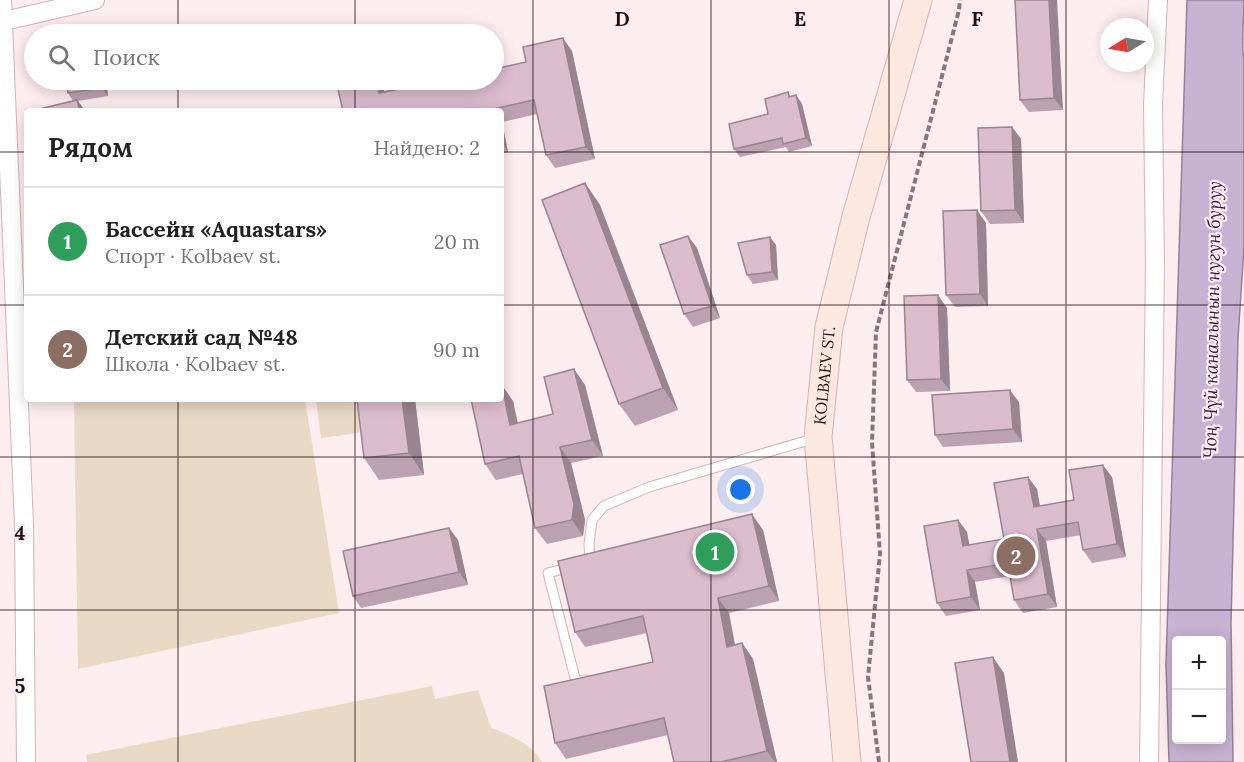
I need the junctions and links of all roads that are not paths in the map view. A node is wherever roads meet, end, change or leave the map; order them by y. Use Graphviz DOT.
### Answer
graph roads {
  1 [pos="2,0"];
  2 [pos="95,0"];
  3 [pos="918,0"];
  4 [pos="1158,0"];
  5 [pos="2,21"];
  6 [pos="818,437"];
  7 [pos="597,677"];
  8 [pos="26,762"];
  9 [pos="847,762"];
  10 [pos="1149,762"];
  1 -- 5 [label="street"];
  2 -- 5 [label="street"];
  3 -- 6 [label="main road, KOLBAEV ST."];
  4 -- 10 [label="street"];
  5 -- 8 [label="street"];
  6 -- 7 [label="lane"];
  6 -- 9 [label="main road, KOLBAEV ST."];
}
